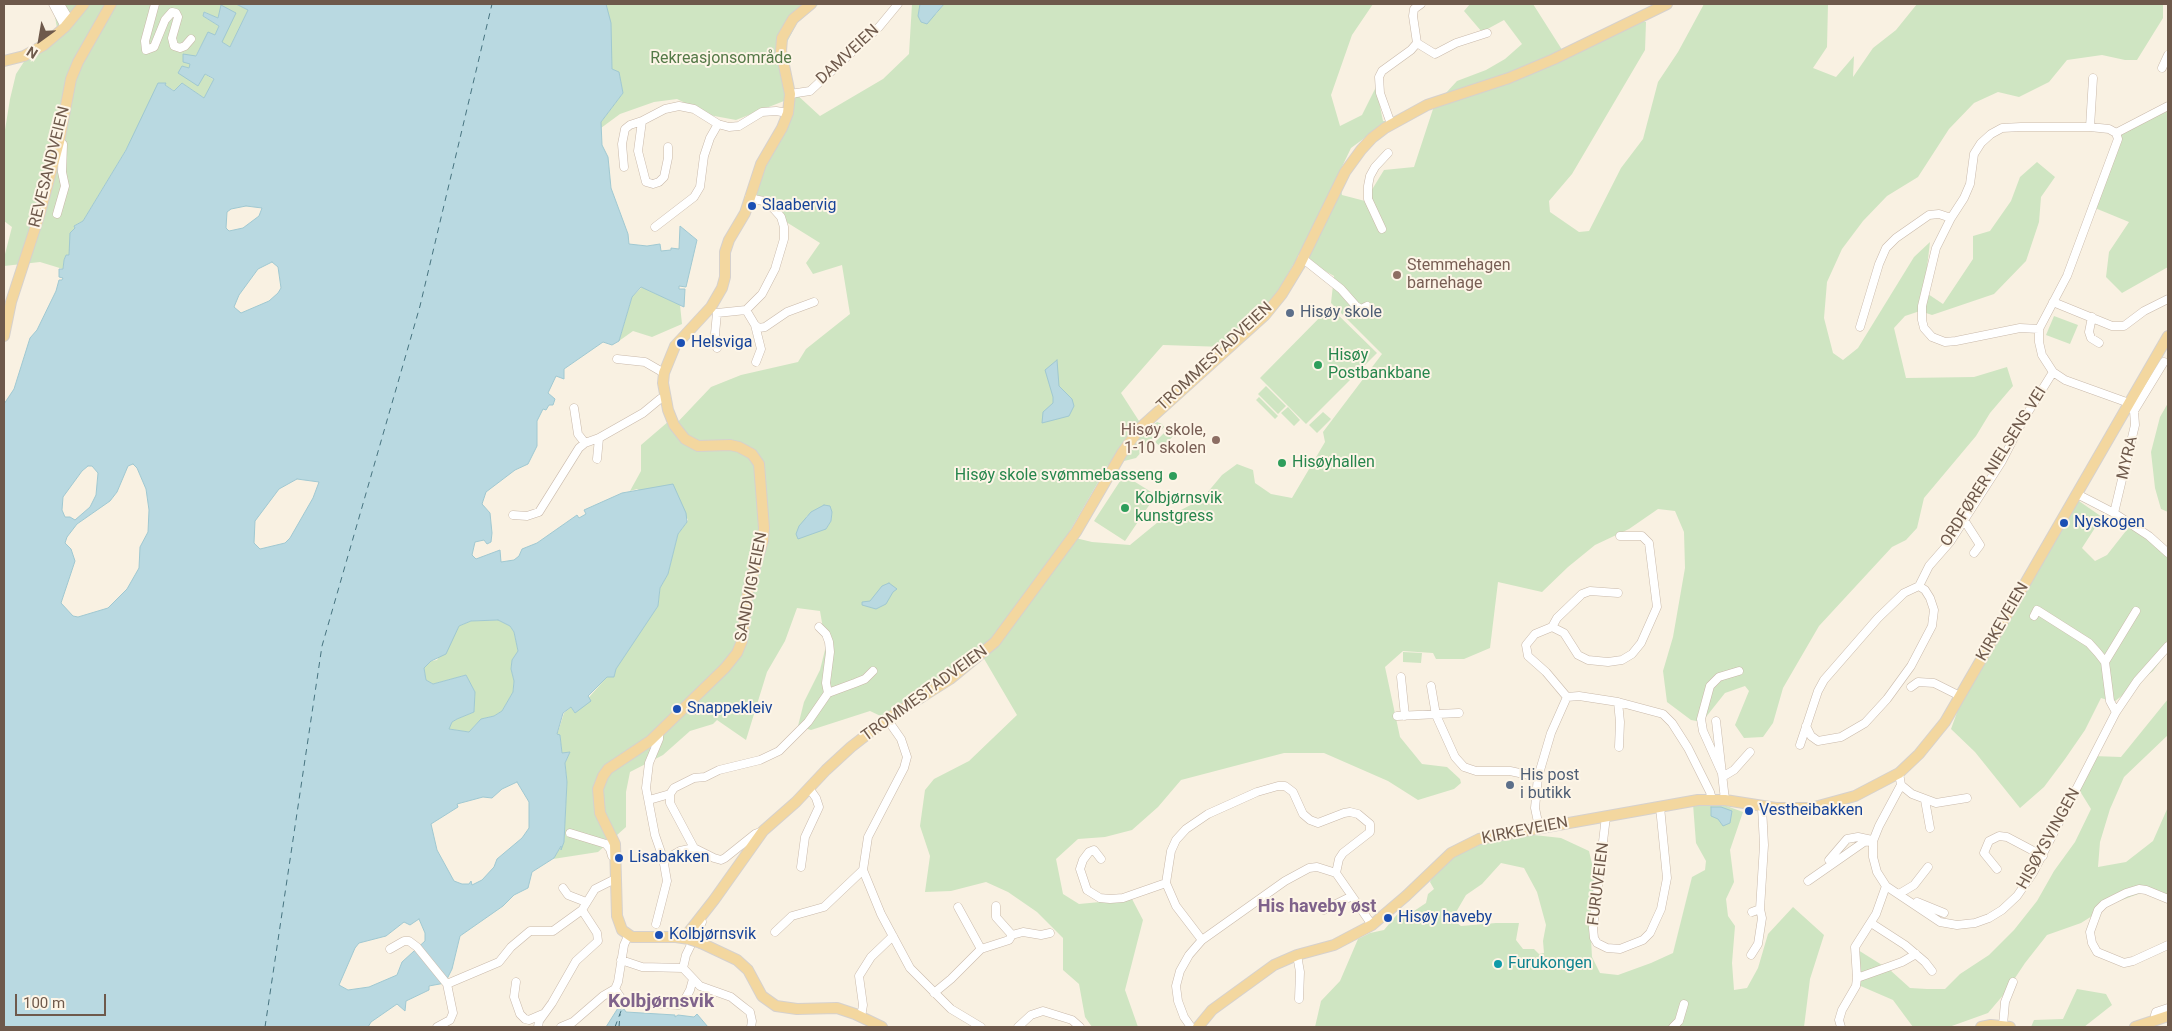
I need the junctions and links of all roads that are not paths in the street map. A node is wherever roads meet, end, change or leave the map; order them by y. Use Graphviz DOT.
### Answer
graph roads {
  1 [pos="53,4"];
  2 [pos="60,4"];
  3 [pos="84,4"];
  4 [pos="111,4"];
  5 [pos="156,4"];
  6 [pos="811,4"];
  7 [pos="898,4"];
  8 [pos="1421,4"];
  9 [pos="1667,4"];
  10 [pos="67,24"];
  11 [pos="1487,33"];
  12 [pos="191,39"];
  13 [pos="1417,43"];
  14 [pos="2168,55"];
  15 [pos="4,61"];
  16 [pos="2162,68"];
  17 [pos="2093,78"];
  18 [pos="790,94"];
  19 [pos="2168,106"];
  20 [pos="788,113"];
  21 [pos="642,121"];
  22 [pos="718,124"];
  23 [pos="1391,124"];
  24 [pos="2090,127"];
  25 [pos="2116,133"];
  26 [pos="59,142"];
  27 [pos="668,148"];
  28 [pos="1388,153"];
  29 [pos="624,167"];
  30 [pos="750,198"];
  31 [pos="57,214"];
  32 [pos="1951,218"];
  33 [pos="654,227"];
  34 [pos="1382,229"];
  35 [pos="1302,258"];
  36 [pos="2168,299"];
  37 [pos="814,302"];
  38 [pos="2053,302"];
  39 [pos="1367,306"];
  40 [pos="746,310"];
  41 [pos="2092,317"];
  42 [pos="755,325"];
  43 [pos="1860,327"];
  44 [pos="2039,329"];
  45 [pos="4,336"];
  46 [pos="2168,336"];
  47 [pos="2099,343"];
  48 [pos="717,348"];
  49 [pos="617,359"];
  50 [pos="756,362"];
  51 [pos="2164,362"];
  52 [pos="2053,372"];
  53 [pos="664,373"];
  54 [pos="665,397"];
  55 [pos="2130,406"];
  56 [pos="574,408"];
  57 [pos="599,438"];
  58 [pos="585,443"];
  59 [pos="597,459"];
  60 [pos="2077,494"];
  61 [pos="2114,513"];
  62 [pos="513,515"];
  63 [pos="1964,520"];
  64 [pos="1620,536"];
  65 [pos="1974,553"];
  66 [pos="2168,554"];
  67 [pos="1919,586"];
  68 [pos="1618,593"];
  69 [pos="2136,611"];
  70 [pos="2034,616"];
  71 [pos="819,627"];
  72 [pos="1552,627"];
  73 [pos="2168,646"];
  74 [pos="2104,662"];
  75 [pos="873,671"];
  76 [pos="1739,671"];
  77 [pos="1401,677"];
  78 [pos="1431,686"];
  79 [pos="1911,687"];
  80 [pos="828,693"];
  81 [pos="1960,696"];
  82 [pos="1567,697"];
  83 [pos="1618,702"];
  84 [pos="2116,712"];
  85 [pos="1460,713"];
  86 [pos="1436,715"];
  87 [pos="888,719"];
  88 [pos="1716,721"];
  89 [pos="1806,726"];
  90 [pos="658,733"];
  91 [pos="1800,745"];
  92 [pos="1619,747"];
  93 [pos="1750,752"];
  94 [pos="1899,773"];
  95 [pos="1722,774"];
  96 [pos="1538,777"];
  97 [pos="1901,785"];
  98 [pos="808,788"];
  99 [pos="670,794"];
  100 [pos="1967,798"];
  101 [pos="1712,799"];
  102 [pos="649,800"];
  103 [pos="1725,800"];
  104 [pos="1925,800"];
  105 [pos="1660,807"];
  106 [pos="1762,807"];
  107 [pos="1606,816"];
  108 [pos="1539,827"];
  109 [pos="1930,828"];
  110 [pos="762,830"];
  111 [pos="570,833"];
  112 [pos="1874,841"];
  113 [pos="694,848"];
  114 [pos="2043,856"];
  115 [pos="663,858"];
  116 [pos="1101,859"];
  117 [pos="1829,860"];
  118 [pos="801,867"];
  119 [pos="1928,867"];
  120 [pos="1997,869"];
  121 [pos="863,870"];
  122 [pos="1336,872"];
  123 [pos="616,881"];
  124 [pos="1808,881"];
  125 [pos="1166,883"];
  126 [pos="1886,886"];
  127 [pos="563,888"];
  128 [pos="1899,894"];
  129 [pos="1352,896"];
  130 [pos="2168,899"];
  131 [pos="714,900"];
  132 [pos="586,902"];
  133 [pos="1910,902"];
  134 [pos="996,906"];
  135 [pos="958,907"];
  136 [pos="582,910"];
  137 [pos="1324,910"];
  138 [pos="1944,913"];
  139 [pos="1872,922"];
  140 [pos="656,924"];
  141 [pos="1372,925"];
  142 [pos="775,932"];
  143 [pos="1050,933"];
  144 [pos="1012,935"];
  145 [pos="628,936"];
  146 [pos="893,936"];
  147 [pos="687,938"];
  148 [pos="1202,940"];
  149 [pos="2168,945"];
  150 [pos="981,949"];
  151 [pos="390,950"];
  152 [pos="1916,954"];
  153 [pos="1751,955"];
  154 [pos="1297,956"];
  155 [pos="620,960"];
  156 [pos="683,968"];
  157 [pos="1932,971"];
  158 [pos="1857,978"];
  159 [pos="693,979"];
  160 [pos="516,982"];
  161 [pos="2013,982"];
  162 [pos="447,984"];
  163 [pos="615,990"];
  164 [pos="934,993"];
  165 [pos="1299,1000"];
  166 [pos="1684,1004"];
  167 [pos="2168,1008"];
  168 [pos="545,1014"];
  169 [pos="2168,1016"];
  170 [pos="861,1017"];
  171 [pos="2156,1020"];
  172 [pos="877,1026"];
  173 [pos="2006,1026"];
  174 [pos="437,1027"];
  175 [pos="538,1027"];
  176 [pos="561,1027"];
  177 [pos="751,1027"];
  178 [pos="981,1027"];
  179 [pos="1018,1027"];
  180 [pos="1080,1027"];
  181 [pos="1191,1027"];
  182 [pos="1198,1027"];
  183 [pos="1673,1027"];
  184 [pos="1841,1027"];
  185 [pos="1981,1027"];
  186 [pos="2134,1027"];
  1 -- 10 [label="street"];
  2 -- 10 [label="street"];
  3 -- 10 [label="main road"];
  4 -- 26 [label="main road, REVESANDVEIEN"];
  5 -- 12 [label="street"];
  6 -- 18 [label="main road, SANDVIGVEIEN"];
  7 -- 18 [label="street, DAMVEIEN"];
  8 -- 13 [label="street"];
  9 -- 23 [label="main road, TROMMESTADVEIEN"];
  10 -- 15 [label="main road"];
  11 -- 13 [label="street"];
  13 -- 23 [label="street"];
  14 -- 16 [label="street"];
  17 -- 24 [label="street"];
  18 -- 20 [label="main road, SANDVIGVEIEN"];
  19 -- 25 [label="street"];
  20 -- 22 [label="street"];
  20 -- 30 [label="main road, SANDVIGVEIEN"];
  21 -- 22 [label="street"];
  21 -- 27 [label="street"];
  21 -- 29 [label="street"];
  22 -- 33 [label="street"];
  23 -- 35 [label="main road, TROMMESTADVEIEN"];
  24 -- 25 [label="street"];
  24 -- 32 [label="street"];
  25 -- 38 [label="street"];
  26 -- 31 [label="street"];
  26 -- 45 [label="main road, REVESANDVEIEN"];
  28 -- 34 [label="street"];
  30 -- 40 [label="street"];
  30 -- 53 [label="main road, SANDVIGVEIEN"];
  32 -- 43 [label="street"];
  32 -- 44 [label="street"];
  35 -- 39 [label="street"];
  35 -- 87 [label="main road, TROMMESTADVEIEN"];
  36 -- 41 [label="street"];
  37 -- 42 [label="street"];
  38 -- 41 [label="street"];
  38 -- 44 [label="street"];
  40 -- 42 [label="street"];
  40 -- 48 [label="street"];
  41 -- 47 [label="street"];
  42 -- 50 [label="street"];
  44 -- 52 [label="street"];
  46 -- 55 [label="main road, KIRKEVEIEN"];
  49 -- 53 [label="street"];
  51 -- 55 [label="street"];
  52 -- 55 [label="street"];
  52 -- 63 [label="street, ORDFØRER NIELSENS VEI"];
  53 -- 54 [label="main road, SANDVIGVEIEN"];
  54 -- 57 [label="street"];
  54 -- 90 [label="main road, SANDVIGVEIEN"];
  55 -- 60 [label="main road, KIRKEVEIEN"];
  55 -- 61 [label="street, MYRA"];
  56 -- 58 [label="street"];
  57 -- 58 [label="street"];
  57 -- 59 [label="street"];
  58 -- 62 [label="street"];
  60 -- 61 [label="street"];
  60 -- 81 [label="main road, KIRKEVEIEN"];
  61 -- 66 [label="street"];
  63 -- 65 [label="street"];
  63 -- 67 [label="street, ORDFØRER NIELSENS VEI"];
  64 -- 72 [label="street"];
  67 -- 89 [label="street"];
  67 -- 89 [label="street"];
  68 -- 72 [label="street"];
  69 -- 74 [label="street"];
  70 -- 74 [label="street"];
  71 -- 80 [label="street"];
  72 -- 82 [label="street"];
  73 -- 84 [label="street, HISØYSVINGEN"];
  74 -- 84 [label="street"];
  75 -- 80 [label="street"];
  76 -- 95 [label="street"];
  77 -- 86 [label="street"];
  78 -- 86 [label="street"];
  79 -- 81 [label="street"];
  80 -- 99 [label="street"];
  81 -- 94 [label="main road, KIRKEVEIEN"];
  82 -- 83 [label="street"];
  82 -- 96 [label="street"];
  83 -- 92 [label="street"];
  83 -- 101 [label="street"];
  84 -- 114 [label="street, HISØYSVINGEN"];
  85 -- 86 [label="street"];
  86 -- 96 [label="street"];
  87 -- 98 [label="main road, TROMMESTADVEIEN"];
  87 -- 121 [label="street"];
  88 -- 95 [label="street"];
  89 -- 91 [label="street"];
  90 -- 102 [label="street"];
  90 -- 123 [label="main road, SANDVIGVEIEN"];
  93 -- 95 [label="street"];
  94 -- 97 [label="street"];
  94 -- 106 [label="main road, KIRKEVEIEN"];
  95 -- 103 [label="street"];
  96 -- 108 [label="street"];
  97 -- 104 [label="street"];
  97 -- 112 [label="street"];
  98 -- 110 [label="main road, TROMMESTADVEIEN"];
  98 -- 118 [label="street"];
  99 -- 102 [label="street"];
  99 -- 113 [label="street"];
  100 -- 104 [label="street"];
  101 -- 103 [label="main road, KIRKEVEIEN"];
  101 -- 105 [label="main road, KIRKEVEIEN"];
  102 -- 115 [label="street"];
  103 -- 106 [label="main road, KIRKEVEIEN"];
  104 -- 109 [label="street"];
  105 -- 107 [label="main road, KIRKEVEIEN"];
  105 -- 107 [label="street, FURUVEIEN"];
  106 -- 153 [label="street"];
  107 -- 108 [label="main road, KIRKEVEIEN"];
  108 -- 141 [label="main road, KIRKEVEIEN"];
  110 -- 113 [label="street"];
  110 -- 131 [label="main road, TROMMESTADVEIEN"];
  111 -- 123 [label="street"];
  112 -- 117 [label="street"];
  112 -- 124 [label="street"];
  112 -- 126 [label="street"];
  113 -- 115 [label="street"];
  114 -- 120 [label="street"];
  114 -- 133 [label="street, HISØYSVINGEN"];
  115 -- 140 [label="street"];
  116 -- 125 [label="street"];
  119 -- 128 [label="street"];
  121 -- 142 [label="street"];
  121 -- 146 [label="street"];
  122 -- 125 [label="street"];
  122 -- 129 [label="street"];
  122 -- 148 [label="street"];
  123 -- 132 [label="street"];
  123 -- 145 [label="main road, SANDVIGVEIEN"];
  125 -- 148 [label="street"];
  126 -- 128 [label="street, HISØYSVINGEN"];
  126 -- 139 [label="street"];
  127 -- 132 [label="street"];
  128 -- 133 [label="street, HISØYSVINGEN"];
  129 -- 137 [label="street"];
  129 -- 141 [label="street"];
  130 -- 149 [label="street"];
  131 -- 147 [label="main road, TROMMESTADVEIEN"];
  131 -- 156 [label="street, TROMMESTADVEIEN"];
  132 -- 136 [label="street"];
  133 -- 138 [label="street"];
  134 -- 144 [label="street"];
  135 -- 150 [label="street"];
  136 -- 162 [label="street"];
  136 -- 168 [label="street"];
  139 -- 152 [label="street"];
  139 -- 158 [label="street"];
  141 -- 154 [label="main road, KIRKEVEIEN"];
  143 -- 144 [label="street"];
  144 -- 150 [label="street"];
  145 -- 147 [label="main road"];
  145 -- 155 [label="street"];
  146 -- 164 [label="street"];
  146 -- 170 [label="street"];
  147 -- 170 [label="main road, bridge"];
  148 -- 181 [label="street"];
  150 -- 164 [label="street"];
  151 -- 162 [label="street"];
  152 -- 157 [label="street"];
  152 -- 158 [label="street"];
  154 -- 165 [label="street"];
  154 -- 182 [label="main road, KIRKEVEIEN"];
  155 -- 156 [label="street"];
  155 -- 163 [label="street"];
  156 -- 159 [label="street"];
  158 -- 184 [label="street"];
  159 -- 163 [label="street"];
  159 -- 177 [label="street"];
  160 -- 168 [label="street"];
  161 -- 173 [label="street"];
  162 -- 174 [label="street"];
  163 -- 176 [label="street"];
  164 -- 178 [label="street"];
  166 -- 183 [label="street"];
  167 -- 171 [label="street"];
  168 -- 175 [label="street"];
  169 -- 171 [label="main road"];
  170 -- 172 [label="main road"];
  171 -- 186 [label="main road"];
  173 -- 185 [label="main road"];
  179 -- 180 [label="street"];
}
